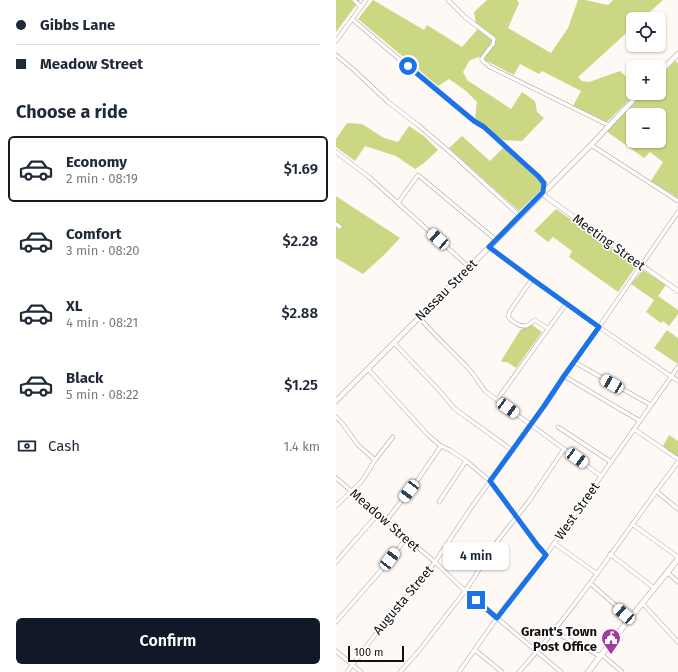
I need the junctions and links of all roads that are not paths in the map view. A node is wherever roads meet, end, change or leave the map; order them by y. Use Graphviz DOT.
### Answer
graph roads {
  1 [pos="354,0"];
  2 [pos="366,0"];
  3 [pos="448,0"];
  4 [pos="361,7"];
  5 [pos="352,19"];
  6 [pos="336,41"];
  7 [pos="678,54"];
  8 [pos="336,55"];
  9 [pos="666,66"];
  10 [pos="633,100"];
  11 [pos="608,125"];
  12 [pos="591,145"];
  13 [pos="336,152"];
  14 [pos="543,192"];
  15 [pos="678,201"];
  16 [pos="398,203"];
  17 [pos="678,212"];
  18 [pos="520,216"];
  19 [pos="336,224"];
  20 [pos="340,227"];
  21 [pos="496,240"];
  22 [pos="489,247"];
  23 [pos="641,265"];
  24 [pos="469,267"];
  25 [pos="532,279"];
  26 [pos="678,291"];
  27 [pos="566,304"];
  28 [pos="419,317"];
  29 [pos="599,327"];
  30 [pos="548,328"];
  31 [pos="394,342"];
  32 [pos="574,362"];
  33 [pos="678,367"];
  34 [pos="368,369"];
  35 [pos="564,376"];
  36 [pos="672,376"];
  37 [pos="678,381"];
  38 [pos="497,400"];
  39 [pos="336,402"];
  40 [pos="651,405"];
  41 [pos="336,417"];
  42 [pos="640,421"];
  43 [pos="531,424"];
  44 [pos="558,427"];
  45 [pos="634,429"];
  46 [pos="393,437"];
  47 [pos="441,446"];
  48 [pos="564,449"];
  49 [pos="512,450"];
  50 [pos="375,460"];
  51 [pos="678,460"];
  52 [pos="466,461"];
  53 [pos="610,462"];
  54 [pos="601,476"];
  55 [pos="336,478"];
  56 [pos="490,481"];
  57 [pos="352,491"];
  58 [pos="656,491"];
  59 [pos="439,502"];
  60 [pos="336,506"];
  61 [pos="678,509"];
  62 [pos="378,514"];
  63 [pos="517,516"];
  64 [pos="386,521"];
  65 [pos="632,524"];
  66 [pos="406,538"];
  67 [pos="554,543"];
  68 [pos="610,554"];
  69 [pos="546,555"];
  70 [pos="678,558"];
  71 [pos="336,562"];
  72 [pos="435,562"];
  73 [pos="667,572"];
  74 [pos="596,573"];
  75 [pos="678,582"];
  76 [pos="590,583"];
  77 [pos="654,588"];
  78 [pos="465,591"];
  79 [pos="642,603"];
  80 [pos="497,618"];
  81 [pos="630,618"];
  82 [pos="336,622"];
  83 [pos="553,631"];
  84 [pos="678,642"];
  85 [pos="475,650"];
  86 [pos="336,651"];
  87 [pos="537,652"];
  88 [pos="600,655"];
  89 [pos="352,665"];
  90 [pos="347,672"];
  91 [pos="361,672"];
  92 [pos="400,672"];
  93 [pos="459,672"];
  94 [pos="502,672"];
  95 [pos="519,672"];
  96 [pos="561,672"];
  97 [pos="588,672"];
  98 [pos="622,672"];
  1 -- 4 [label="street"];
  2 -- 4 [label="street"];
  3 -- 11 [label="street"];
  4 -- 5 [label="street"];
  5 -- 6 [label="street"];
  5 -- 14 [label="street"];
  7 -- 9 [label="main road"];
  8 -- 18 [label="street"];
  10 -- 11 [label="main road, Nassau Street"];
  11 -- 12 [label="main road, Nassau Street"];
  12 -- 14 [label="main road, Nassau Street"];
  12 -- 15 [label="street"];
  13 -- 16 [label="street"];
  14 -- 18 [label="main road, Nassau Street"];
  14 -- 23 [label="street, Meeting Street"];
  16 -- 21 [label="street"];
  16 -- 24 [label="street"];
  17 -- 23 [label="street, Augusta Street"];
  18 -- 21 [label="main road, Nassau Street"];
  19 -- 20 [label="street"];
  21 -- 22 [label="main road, Nassau Street"];
  22 -- 24 [label="main road, Nassau Street"];
  22 -- 25 [label="street"];
  23 -- 26 [label="street, Meeting Street"];
  23 -- 29 [label="street, Augusta Street"];
  24 -- 28 [label="main road, Nassau Street"];
  25 -- 27 [label="street"];
  25 -- 30 [label="street"];
  27 -- 29 [label="street"];
  27 -- 30 [label="street"];
  28 -- 31 [label="main road, Nassau Street"];
  28 -- 38 [label="street"];
  29 -- 32 [label="street, Augusta Street"];
  29 -- 36 [label="street"];
  30 -- 38 [label="street"];
  31 -- 34 [label="main road, Nassau Street"];
  31 -- 49 [label="street"];
  32 -- 35 [label="street, Augusta Street"];
  32 -- 40 [label="street"];
  33 -- 36 [label="street, West Street"];
  34 -- 39 [label="main road, Nassau Street"];
  34 -- 47 [label="street"];
  35 -- 42 [label="street"];
  35 -- 43 [label="street, Augusta Street"];
  36 -- 37 [label="street"];
  36 -- 40 [label="street, West Street"];
  38 -- 43 [label="street"];
  40 -- 42 [label="street, West Street"];
  41 -- 50 [label="street"];
  42 -- 45 [label="street, West Street"];
  43 -- 48 [label="street"];
  43 -- 49 [label="street, Augusta Street"];
  44 -- 53 [label="street"];
  45 -- 51 [label="street"];
  45 -- 53 [label="street, West Street"];
  46 -- 50 [label="street"];
  47 -- 52 [label="street"];
  47 -- 64 [label="street"];
  48 -- 54 [label="street"];
  48 -- 63 [label="street"];
  49 -- 56 [label="street, Augusta Street"];
  50 -- 57 [label="street"];
  51 -- 58 [label="street"];
  52 -- 56 [label="street"];
  52 -- 59 [label="street"];
  53 -- 54 [label="street, West Street"];
  54 -- 67 [label="street, West Street"];
  55 -- 57 [label="street, Meadow Street"];
  56 -- 63 [label="street"];
  56 -- 72 [label="street, Augusta Street"];
  57 -- 60 [label="street"];
  57 -- 62 [label="street, Meadow Street"];
  58 -- 61 [label="street"];
  58 -- 65 [label="street"];
  62 -- 64 [label="street, Meadow Street"];
  62 -- 71 [label="street"];
  63 -- 69 [label="street"];
  63 -- 78 [label="street"];
  64 -- 66 [label="street, Meadow Street"];
  65 -- 68 [label="street"];
  65 -- 70 [label="street"];
  66 -- 72 [label="street, Meadow Street"];
  66 -- 82 [label="street"];
  67 -- 69 [label="street, West Street"];
  67 -- 74 [label="street"];
  68 -- 74 [label="street"];
  68 -- 77 [label="street"];
  69 -- 80 [label="street, West Street"];
  70 -- 73 [label="main road"];
  72 -- 78 [label="street, Meadow Street"];
  72 -- 89 [label="street, Augusta Street"];
  73 -- 75 [label="street"];
  73 -- 77 [label="main road"];
  74 -- 76 [label="street"];
  76 -- 81 [label="street"];
  76 -- 83 [label="street"];
  77 -- 79 [label="main road"];
  78 -- 80 [label="street, Meadow Street"];
  78 -- 92 [label="street"];
  79 -- 81 [label="main road"];
  79 -- 84 [label="street"];
  80 -- 85 [label="street, West Street"];
  80 -- 87 [label="street, Meadow Street"];
  81 -- 88 [label="main road"];
  83 -- 87 [label="street"];
  83 -- 88 [label="street"];
  85 -- 93 [label="street, West Street"];
  85 -- 94 [label="street"];
  86 -- 89 [label="street"];
  87 -- 95 [label="street"];
  87 -- 96 [label="street, Meadow Street"];
  88 -- 97 [label="main road"];
  88 -- 98 [label="street"];
  89 -- 90 [label="street, Augusta Street"];
  89 -- 91 [label="street"];
}
